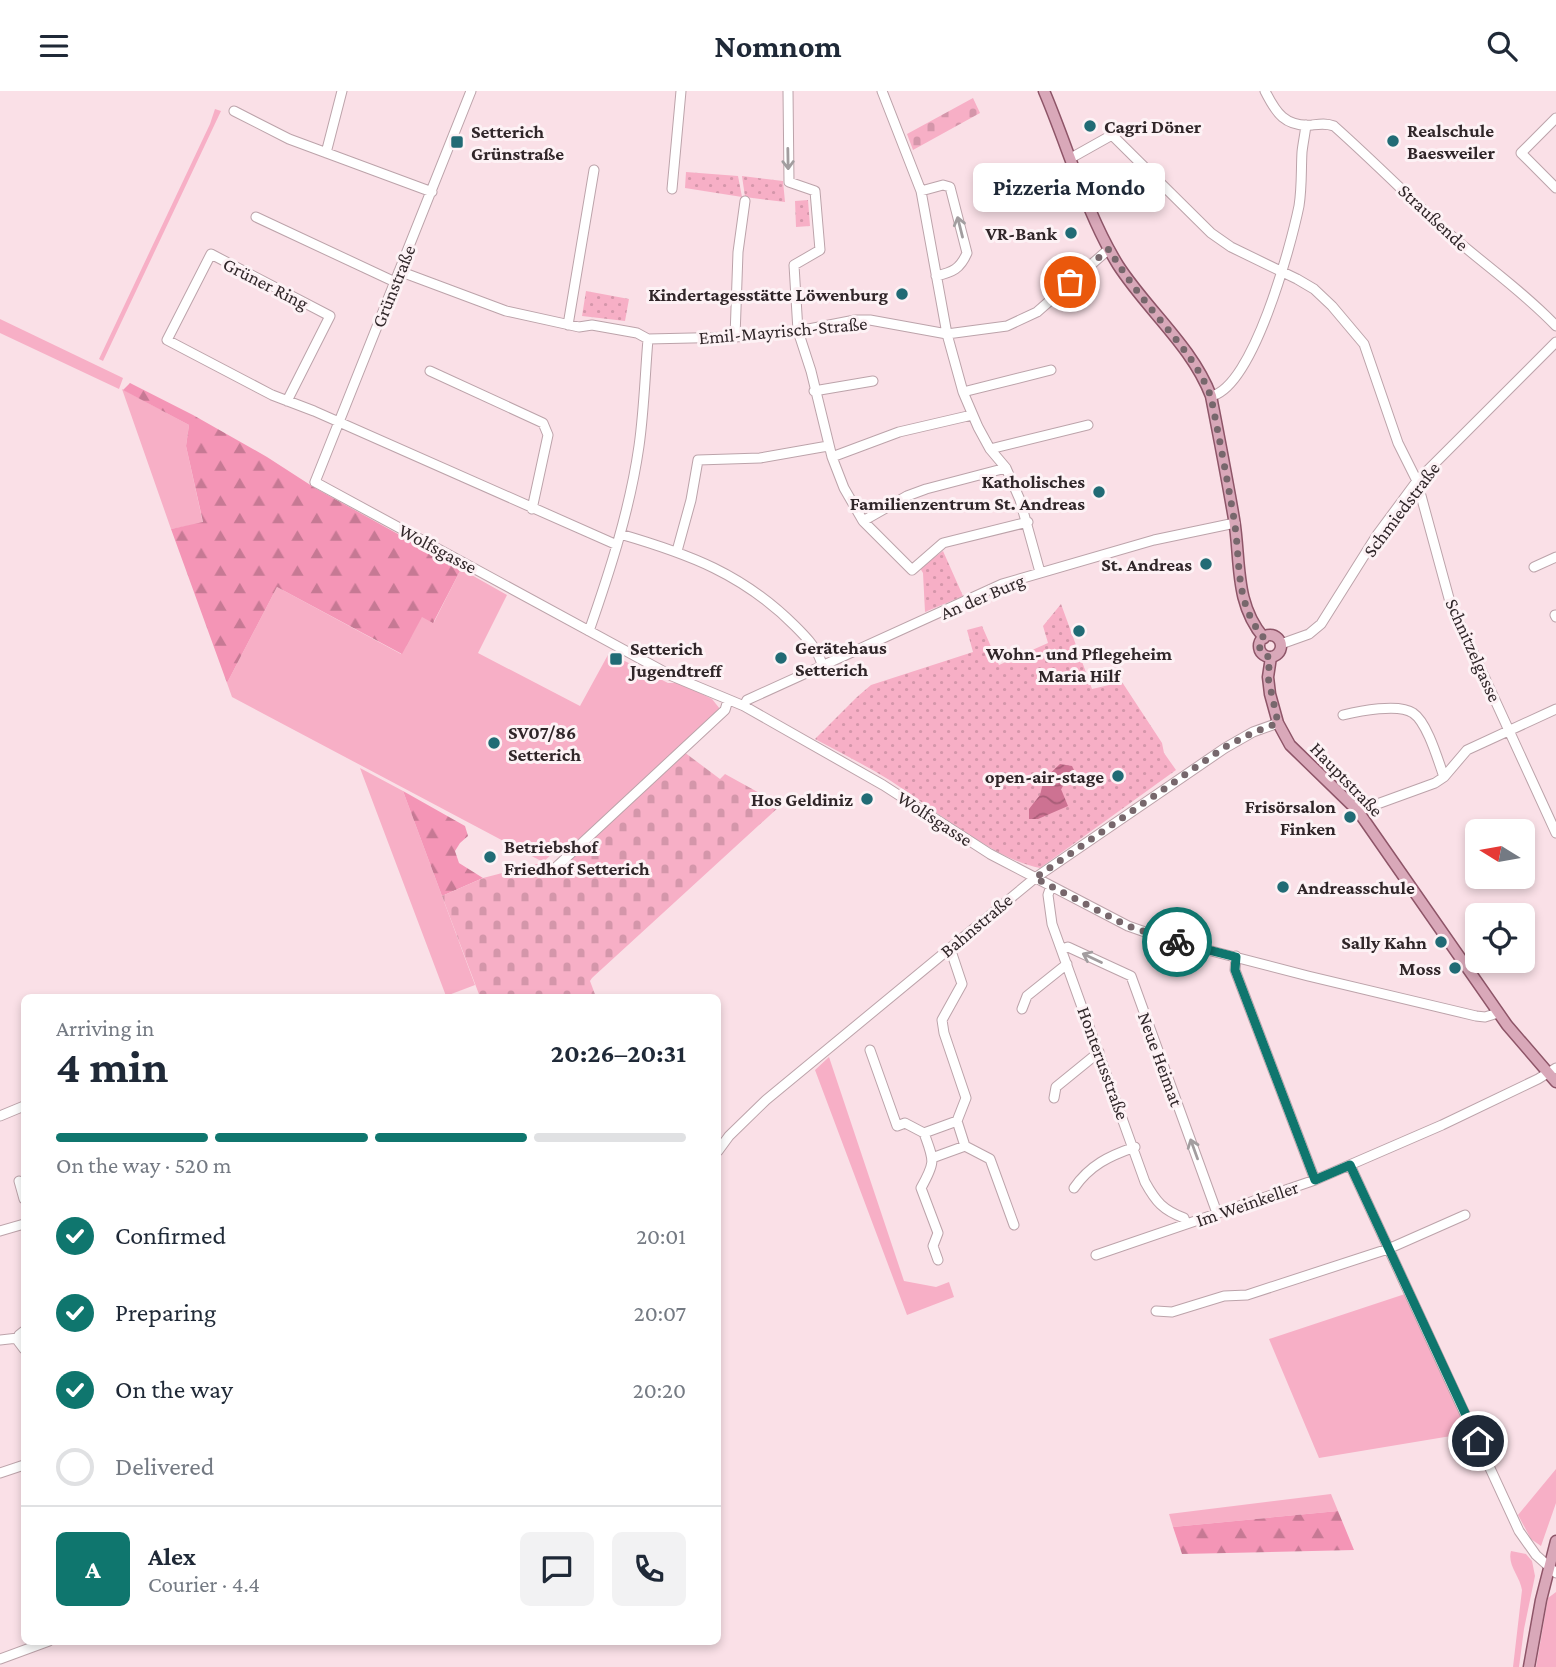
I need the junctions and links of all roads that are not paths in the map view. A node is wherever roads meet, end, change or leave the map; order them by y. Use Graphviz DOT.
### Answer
graph roads {
  1 [pos="342,91"];
  2 [pos="471,91"];
  3 [pos="681,91"];
  4 [pos="788,91"];
  5 [pos="882,91"];
  6 [pos="1044,91"];
  7 [pos="1265,91"];
  8 [pos="234,111"];
  9 [pos="1556,118"];
  10 [pos="1306,125"];
  11 [pos="326,153"];
  12 [pos="1071,158"];
  13 [pos="594,170"];
  14 [pos="1556,188"];
  15 [pos="672,189"];
  16 [pos="921,191"];
  17 [pos="432,192"];
  18 [pos="744,201"];
  19 [pos="256,217"];
  20 [pos="1109,249"];
  21 [pos="399,271"];
  22 [pos="1282,271"];
  23 [pos="936,276"];
  24 [pos="395,282"];
  25 [pos="568,325"];
  26 [pos="1556,327"];
  27 [pos="797,331"];
  28 [pos="947,334"];
  29 [pos="735,337"];
  30 [pos="648,339"];
  31 [pos="1556,342"];
  32 [pos="1051,370"];
  33 [pos="430,371"];
  34 [pos="873,381"];
  35 [pos="814,391"];
  36 [pos="963,392"];
  37 [pos="1211,397"];
  38 [pos="287,401"];
  39 [pos="972,415"];
  40 [pos="340,424"];
  41 [pos="1088,425"];
  42 [pos="828,446"];
  43 [pos="989,449"];
  44 [pos="832,457"];
  45 [pos="1006,468"];
  46 [pos="1417,481"];
  47 [pos="315,482"];
  48 [pos="532,509"];
  49 [pos="863,521"];
  50 [pos="1028,522"];
  51 [pos="1235,523"];
  52 [pos="620,534"];
  53 [pos="617,545"];
  54 [pos="677,551"];
  55 [pos="1556,557"];
  56 [pos="1535,567"];
  57 [pos="1040,572"];
  58 [pos="589,631"];
  59 [pos="1264,638"];
  60 [pos="1281,644"];
  61 [pos="1270,657"];
  62 [pos="822,665"];
  63 [pos="728,700"];
  64 [pos="744,706"];
  65 [pos="1556,709"];
  66 [pos="1343,715"];
  67 [pos="1278,723"];
  68 [pos="1510,730"];
  69 [pos="1444,776"];
  70 [pos="1358,811"];
  71 [pos="1556,833"];
  72 [pos="554,869"];
  73 [pos="1035,878"];
  74 [pos="1051,886"];
  75 [pos="950,948"];
  76 [pos="1062,949"];
  77 [pos="1236,957"];
  78 [pos="1068,964"];
  79 [pos="1491,1002"];
  80 [pos="1022,1009"];
  81 [pos="1498,1013"];
  82 [pos="1476,1016"];
  83 [pos="870,1050"];
  84 [pos="1099,1052"];
  85 [pos="1552,1071"];
  86 [pos="1556,1082"];
  87 [pos="1054,1098"];
  88 [pos="21,1107"];
  89 [pos="0,1116"];
  90 [pos="957,1121"];
  91 [pos="923,1133"];
  92 [pos="965,1146"];
  93 [pos="721,1147"];
  94 [pos="1135,1147"];
  95 [pos="933,1158"];
  96 [pos="1350,1165"];
  97 [pos="1315,1180"];
  98 [pos="19,1181"];
  99 [pos="21,1188"];
  100 [pos="1074,1188"];
  101 [pos="1217,1213"];
  102 [pos="1465,1216"];
  103 [pos="1186,1224"];
  104 [pos="21,1225"];
  105 [pos="1014,1225"];
  106 [pos="0,1231"];
  107 [pos="1388,1248"];
  108 [pos="1097,1255"];
  109 [pos="938,1260"];
  110 [pos="1156,1311"];
  111 [pos="21,1335"];
  112 [pos="0,1340"];
  113 [pos="21,1466"];
  114 [pos="0,1473"];
  115 [pos="1556,1541"];
  116 [pos="1552,1570"];
  117 [pos="39,1645"];
  118 [pos="0,1660"];
  119 [pos="1529,1667"];
  1 -- 11 [label="street"];
  2 -- 17 [label="street, Grünstraße"];
  3 -- 15 [label="street"];
  4 -- 27 [label="street, one-way"];
  5 -- 16 [label="street"];
  6 -- 12 [label="main road"];
  7 -- 10 [label="street, Straußende"];
  8 -- 11 [label="street"];
  9 -- 14 [label="street"];
  10 -- 22 [label="street"];
  10 -- 26 [label="street, Straußende"];
  11 -- 17 [label="street"];
  12 -- 20 [label="main road"];
  12 -- 22 [label="street, Schnitzelgasse"];
  13 -- 25 [label="street"];
  16 -- 23 [label="street"];
  23 -- 16 [label="street, one-way"];
  17 -- 21 [label="street, Grünstraße"];
  18 -- 29 [label="street"];
  19 -- 24 [label="street"];
  20 -- 28 [label="street, Emil-Mayrisch-Straße"];
  20 -- 37 [label="main road"];
  21 -- 24 [label="street, Grünstraße"];
  21 -- 25 [label="street, Emil-Mayrisch-Straße"];
  22 -- 37 [label="street"];
  22 -- 46 [label="street, Schnitzelgasse"];
  23 -- 28 [label="street"];
  24 -- 40 [label="street, Grünstraße"];
  25 -- 30 [label="street, Emil-Mayrisch-Straße"];
  27 -- 28 [label="street, Emil-Mayrisch-Straße"];
  27 -- 29 [label="street, Emil-Mayrisch-Straße"];
  27 -- 35 [label="street"];
  28 -- 36 [label="street"];
  29 -- 30 [label="street, Emil-Mayrisch-Straße"];
  30 -- 52 [label="street"];
  31 -- 46 [label="street, Schmiedstraße"];
  32 -- 36 [label="street"];
  33 -- 48 [label="street"];
  34 -- 35 [label="street"];
  35 -- 42 [label="street"];
  36 -- 39 [label="street"];
  37 -- 51 [label="main road"];
  38 -- 38 [label="street, Grüner Ring"];
  38 -- 40 [label="street, Grüner Ring"];
  39 -- 43 [label="street"];
  39 -- 44 [label="street"];
  40 -- 47 [label="street, Grünstraße"];
  40 -- 48 [label="street, Grüner Ring"];
  41 -- 43 [label="street"];
  42 -- 44 [label="street"];
  42 -- 54 [label="street"];
  43 -- 45 [label="street"];
  44 -- 49 [label="street"];
  45 -- 49 [label="street"];
  45 -- 50 [label="street"];
  46 -- 60 [label="street, Schmiedstraße"];
  46 -- 68 [label="street, Schnitzelgasse"];
  47 -- 58 [label="street, Wolfsgasse"];
  48 -- 53 [label="street, Grüner Ring"];
  49 -- 50 [label="street"];
  50 -- 57 [label="street"];
  51 -- 57 [label="street, An der Burg"];
  51 -- 59 [label="main road"];
  52 -- 53 [label="street"];
  52 -- 54 [label="street"];
  53 -- 58 [label="street"];
  54 -- 62 [label="street"];
  55 -- 56 [label="street"];
  57 -- 62 [label="street, An der Burg"];
  58 -- 63 [label="street, Wolfsgasse"];
  59 -- 60 [label="main road"];
  59 -- 61 [label="main road"];
  60 -- 61 [label="main road"];
  61 -- 67 [label="main road, Hauptstraße"];
  62 -- 64 [label="street, An der Burg"];
  63 -- 64 [label="street, Wolfsgasse"];
  63 -- 72 [label="street"];
  64 -- 73 [label="street, Wolfsgasse"];
  65 -- 68 [label="street"];
  66 -- 69 [label="street"];
  67 -- 70 [label="main road, Hauptstraße"];
  67 -- 73 [label="street, Bahnstraße"];
  68 -- 69 [label="street"];
  68 -- 71 [label="street, Schnitzelgasse"];
  69 -- 70 [label="street"];
  70 -- 79 [label="main road, Hauptstraße"];
  73 -- 74 [label="street, Wolfsgasse"];
  73 -- 75 [label="street, Bahnstraße"];
  74 -- 76 [label="street, Honterusstraße"];
  74 -- 77 [label="street, Wolfsgasse"];
  75 -- 90 [label="street"];
  75 -- 93 [label="street, Bahnstraße"];
  76 -- 78 [label="street, Honterusstraße"];
  101 -- 76 [label="street, Neue Heimat, one-way"];
  77 -- 82 [label="street, Wolfsgasse"];
  77 -- 97 [label="street"];
  78 -- 80 [label="street"];
  78 -- 84 [label="street, Honterusstraße"];
  79 -- 81 [label="main road, Hauptstraße"];
  79 -- 82 [label="street"];
  81 -- 82 [label="street, Wolfsgasse"];
  81 -- 85 [label="main road, Hauptstraße"];
  83 -- 91 [label="street"];
  84 -- 87 [label="street"];
  84 -- 94 [label="street, Honterusstraße"];
  85 -- 86 [label="main road, Hauptstraße"];
  85 -- 96 [label="street, Im Weinkeller"];
  88 -- 89 [label="street"];
  90 -- 91 [label="street"];
  90 -- 92 [label="street"];
  91 -- 95 [label="street"];
  92 -- 95 [label="street"];
  92 -- 105 [label="street"];
  94 -- 100 [label="street"];
  94 -- 103 [label="street, Honterusstraße"];
  95 -- 109 [label="street"];
  96 -- 97 [label="street, Im Weinkeller"];
  96 -- 107 [label="street"];
  97 -- 101 [label="street, Im Weinkeller"];
  98 -- 99 [label="street"];
  101 -- 103 [label="street, Im Weinkeller"];
  102 -- 107 [label="street"];
  103 -- 108 [label="street, Im Weinkeller"];
  104 -- 106 [label="street"];
  107 -- 110 [label="street"];
  107 -- 116 [label="street"];
  111 -- 112 [label="street"];
  113 -- 114 [label="street"];
  115 -- 116 [label="main road"];
  116 -- 119 [label="main road"];
  117 -- 118 [label="street"];
}
